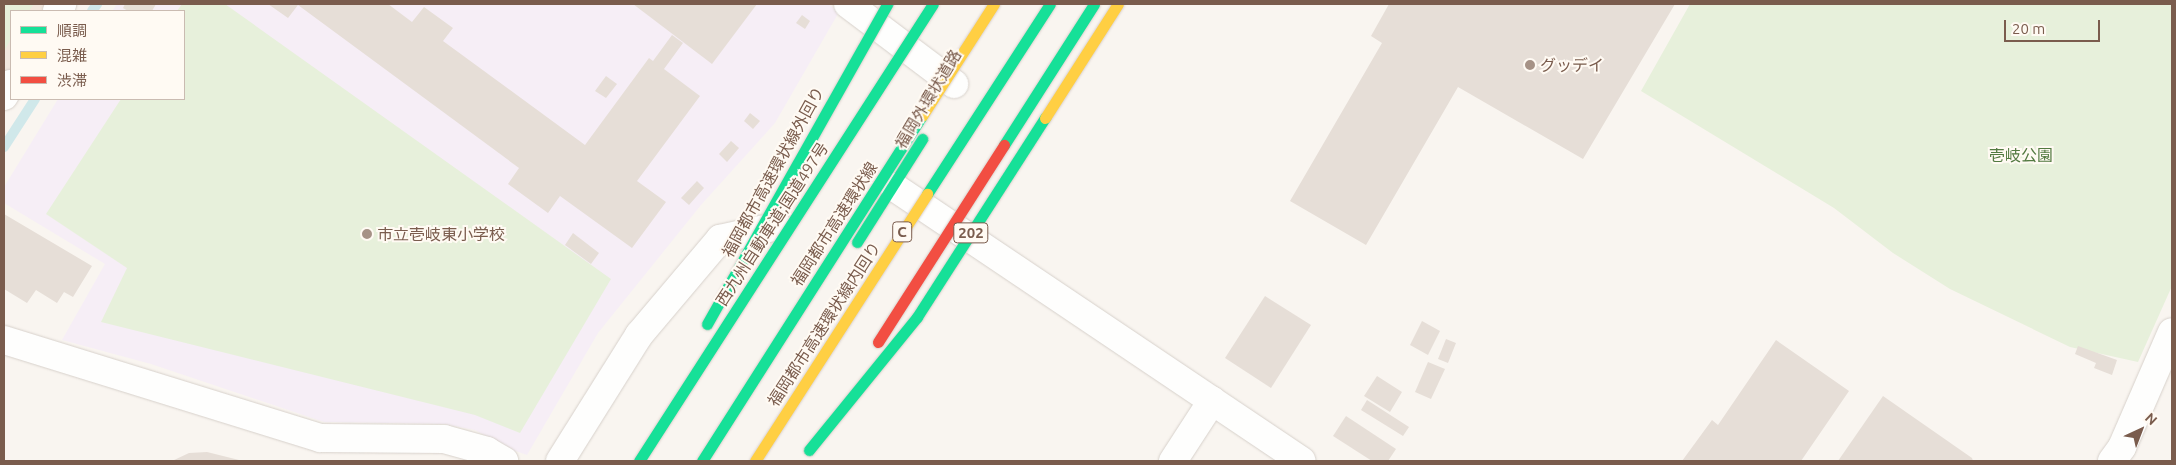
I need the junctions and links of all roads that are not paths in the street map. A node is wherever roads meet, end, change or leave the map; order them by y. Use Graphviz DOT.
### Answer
graph roads {
  1 [pos="848,4"];
  2 [pos="887,4"];
  3 [pos="920,4"];
  4 [pos="933,4"];
  5 [pos="994,4"];
  6 [pos="1005,4"];
  7 [pos="1050,4"];
  8 [pos="1094,4"];
  9 [pos="1118,4"];
  10 [pos="898,40"];
  11 [pos="954,84"];
  12 [pos="894,187"];
  13 [pos="785,225"];
  14 [pos="702,332"];
  15 [pos="2172,332"];
  16 [pos="4,340"];
  17 [pos="678,388"];
  18 [pos="1212,401"];
  19 [pos="809,450"];
  20 [pos="504,461"];
  21 [pos="560,461"];
  22 [pos="626,461"];
  23 [pos="630,461"];
  24 [pos="638,461"];
  25 [pos="702,461"];
  26 [pos="715,461"];
  27 [pos="755,461"];
  28 [pos="802,461"];
  29 [pos="1173,461"];
  30 [pos="1302,461"];
  31 [pos="2112,461"];
  1 -- 10 [label="street"];
  2 -- 14 [label="highway, 福岡都市高速環状線外回り, bridge"];
  3 -- 10 [label="highway"];
  4 -- 24 [label="highway, 西九州自動車道;国道497号, bridge"];
  5 -- 25 [label="highway, 福岡都市高速環状線, bridge"];
  6 -- 11 [label="highway, 福岡外環状道路"];
  7 -- 27 [label="highway, 福岡都市高速環状線内回り / C, bridge"];
  8 -- 19 [label="highway, 202, bridge"];
  9 -- 19 [label="highway, 202, bridge"];
  10 -- 11 [label="street"];
  10 -- 13 [label="highway"];
  11 -- 12 [label="highway, 福岡外環状道路"];
  12 -- 18 [label="street"];
  12 -- 26 [label="highway, 福岡外環状道路"];
  13 -- 17 [label="highway"];
  13 -- 21 [label="street"];
  15 -- 31 [label="street"];
  16 -- 20 [label="street"];
  17 -- 22 [label="highway"];
  17 -- 23 [label="highway"];
  17 -- 24 [label="highway"];
  18 -- 29 [label="street"];
  18 -- 30 [label="street"];
  19 -- 28 [label="highway, 202"];
}
